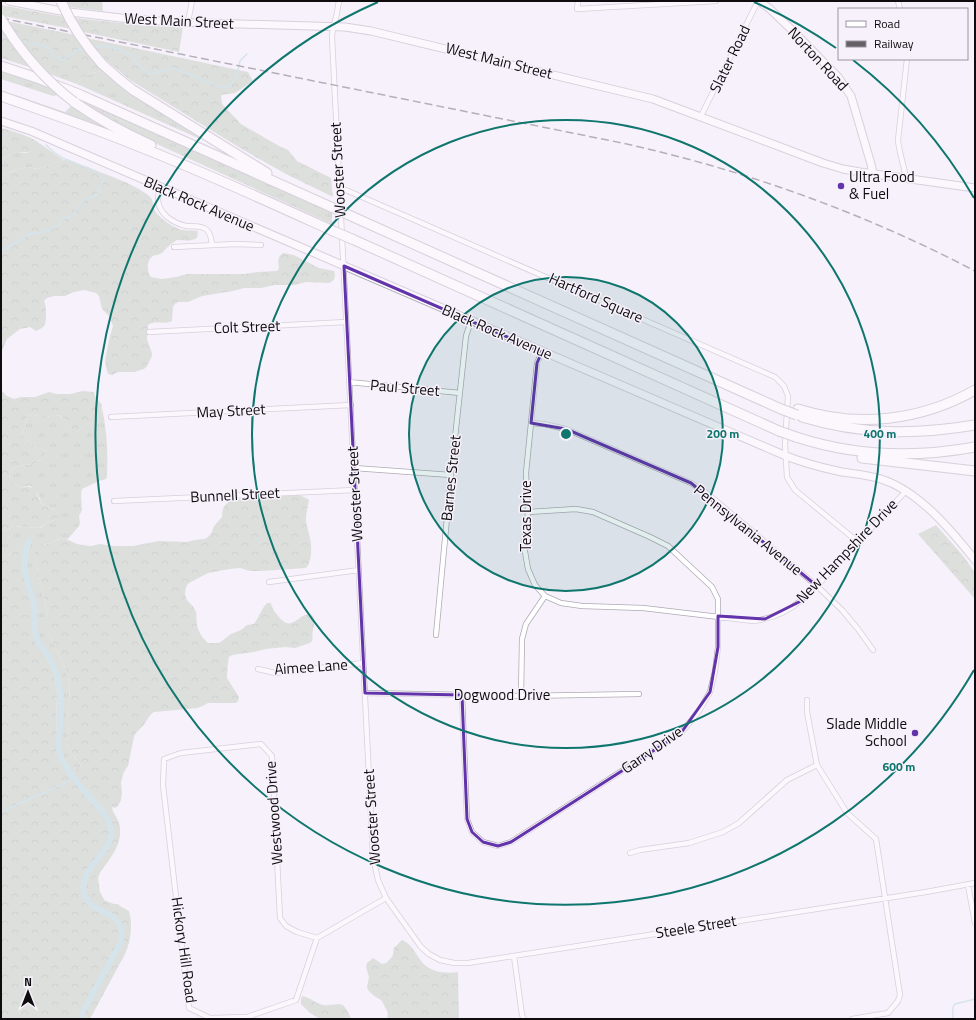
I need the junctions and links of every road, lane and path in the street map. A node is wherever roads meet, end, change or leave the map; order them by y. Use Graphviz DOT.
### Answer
graph roads {
  1 [pos="9,1"];
  2 [pos="61,1"];
  3 [pos="192,1"];
  4 [pos="339,1"];
  5 [pos="578,1"];
  6 [pos="716,1"];
  7 [pos="759,1"];
  8 [pos="1,19"];
  9 [pos="188,22"];
  10 [pos="333,27"];
  11 [pos="907,60"];
  12 [pos="1,66"];
  13 [pos="1,96"];
  14 [pos="1,102"];
  15 [pos="701,116"];
  16 [pos="1,121"];
  17 [pos="83,126"];
  18 [pos="873,174"];
  19 [pos="906,178"];
  20 [pos="160,187"];
  21 [pos="339,187"];
  22 [pos="975,188"];
  23 [pos="258,197"];
  24 [pos="308,197"];
  25 [pos="212,244"];
  26 [pos="261,245"];
  27 [pos="174,247"];
  28 [pos="344,266"];
  29 [pos="471,321"];
  30 [pos="346,322"];
  31 [pos="148,332"];
  32 [pos="542,352"];
  33 [pos="350,382"];
  34 [pos="975,390"];
  35 [pos="460,393"];
  36 [pos="351,405"];
  37 [pos="797,412"];
  38 [pos="111,417"];
  39 [pos="531,423"];
  40 [pos="975,425"];
  41 [pos="800,438"];
  42 [pos="975,447"];
  43 [pos="786,456"];
  44 [pos="354,468"];
  45 [pos="975,470"];
  46 [pos="451,475"];
  47 [pos="355,490"];
  48 [pos="906,491"];
  49 [pos="114,500"];
  50 [pos="528,512"];
  51 [pos="858,542"];
  52 [pos="975,560"];
  53 [pos="359,570"];
  54 [pos="268,582"];
  55 [pos="817,586"];
  56 [pos="545,596"];
  57 [pos="718,616"];
  58 [pos="436,635"];
  59 [pos="873,650"];
  60 [pos="363,663"];
  61 [pos="258,669"];
  62 [pos="365,693"];
  63 [pos="640,694"];
  64 [pos="462,695"];
  65 [pos="521,696"];
  66 [pos="807,700"];
  67 [pos="164,759"];
  68 [pos="817,765"];
  69 [pos="630,853"];
  70 [pos="975,883"];
  71 [pos="968,885"];
  72 [pos="386,898"];
  73 [pos="885,898"];
  74 [pos="975,923"];
  75 [pos="317,938"];
  76 [pos="421,948"];
  77 [pos="514,956"];
  78 [pos="524,1019"];
  79 [pos="852,1019"];
  1 -- 9 [label="main road, West Main Street"];
  2 -- 24 [label="highway, bridge"];
  3 -- 9 [label="street"];
  4 -- 10 [label="street, Wooster Street"];
  5 -- 6 [label="street"];
  7 -- 15 [label="street, Slater Road"];
  7 -- 18 [label="main road, Norton Road"];
  8 -- 23 [label="highway, bridge"];
  9 -- 10 [label="main road, West Main Street"];
  10 -- 15 [label="main road, West Main Street"];
  10 -- 21 [label="street, Wooster Street"];
  11 -- 19 [label="street"];
  12 -- 24 [label="highway"];
  13 -- 17 [label="highway"];
  14 -- 17 [label="highway"];
  15 -- 18 [label="main road, West Main Street"];
  16 -- 20 [label="main road, Black Rock Avenue"];
  17 -- 23 [label="highway"];
  18 -- 19 [label="main road, West Main Street"];
  19 -- 22 [label="main road, West Main Street"];
  20 -- 25 [label="street"];
  20 -- 28 [label="main road, Black Rock Avenue"];
  21 -- 28 [label="street, Wooster Street"];
  21 -- 43 [label="street, Hartford Square"];
  23 -- 41 [label="highway, bridge"];
  24 -- 37 [label="highway, bridge"];
  25 -- 26 [label="street"];
  25 -- 27 [label="street"];
  28 -- 29 [label="main road, Black Rock Avenue"];
  28 -- 30 [label="street, Wooster Street"];
  29 -- 32 [label="main road, Black Rock Avenue"];
  29 -- 35 [label="street, Barnes Street"];
  30 -- 31 [label="street, Colt Street"];
  30 -- 33 [label="street, Wooster Street"];
  32 -- 39 [label="street, Texas Drive"];
  32 -- 43 [label="main road, Black Rock Avenue"];
  33 -- 35 [label="street, Paul Street"];
  33 -- 36 [label="street, Wooster Street"];
  34 -- 37 [label="highway"];
  35 -- 46 [label="street, Barnes Street"];
  36 -- 38 [label="street, May Street"];
  36 -- 44 [label="street, Wooster Street"];
  37 -- 40 [label="highway"];
  39 -- 50 [label="street, Texas Drive"];
  39 -- 55 [label="street, Pennsylvania Avenue"];
  41 -- 42 [label="highway"];
  41 -- 45 [label="highway"];
  43 -- 48 [label="main road, Black Rock Avenue"];
  43 -- 51 [label="street, Hartford Square"];
  44 -- 46 [label="street"];
  44 -- 47 [label="street, Wooster Street"];
  46 -- 58 [label="street, Barnes Street"];
  47 -- 49 [label="street, Bunnell Street"];
  47 -- 53 [label="street, Wooster Street"];
  48 -- 51 [label="street, New Hampshire Drive"];
  48 -- 52 [label="main road, Black Rock Avenue"];
  50 -- 56 [label="street, Texas Drive"];
  50 -- 57 [label="street, Garry Drive"];
  51 -- 55 [label="street, New Hampshire Drive"];
  53 -- 54 [label="street"];
  53 -- 60 [label="street, Wooster Street"];
  55 -- 57 [label="street, New Hampshire Drive"];
  55 -- 59 [label="street, Pennsylvania Avenue"];
  56 -- 57 [label="street, Texas Drive"];
  56 -- 65 [label="street"];
  57 -- 64 [label="street, Garry Drive"];
  60 -- 61 [label="street, Aimee Lane"];
  60 -- 62 [label="street, Wooster Street"];
  62 -- 64 [label="street, Dogwood Drive"];
  62 -- 72 [label="street, Wooster Street"];
  63 -- 65 [label="street, Dogwood Drive"];
  64 -- 65 [label="street, Dogwood Drive"];
  66 -- 68 [label="street"];
  67 -- 75 [label="street, Westwood Drive"];
  67 -- 75 [label="street, Hickory Hill Road"];
  68 -- 69 [label="street"];
  68 -- 73 [label="street"];
  70 -- 71 [label="street, Steele Street"];
  71 -- 73 [label="street, Steele Street"];
  71 -- 74 [label="street"];
  72 -- 75 [label="street"];
  72 -- 76 [label="street, Wooster Street"];
  73 -- 77 [label="street, Steele Street"];
  73 -- 79 [label="street"];
  76 -- 77 [label="street, Steele Street"];
  77 -- 78 [label="street"];
}
